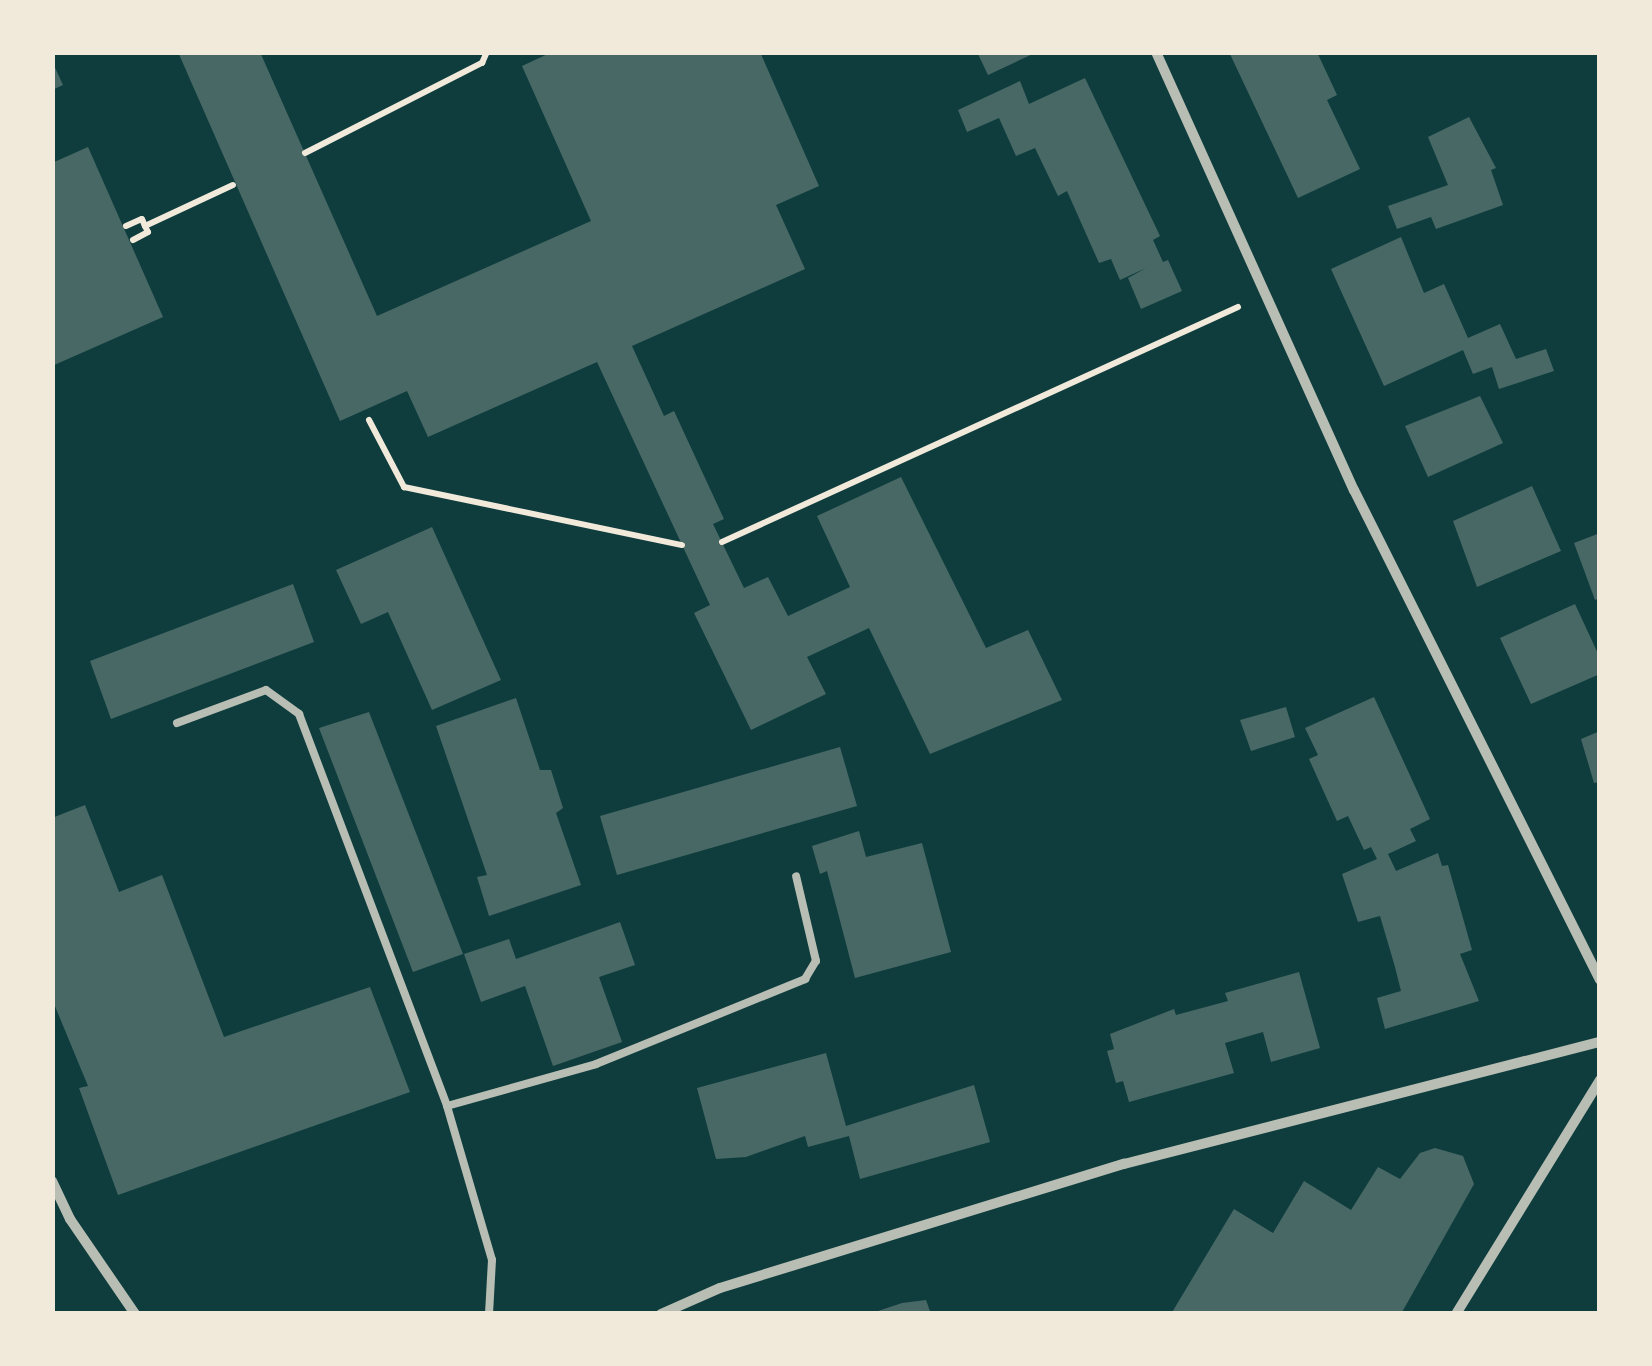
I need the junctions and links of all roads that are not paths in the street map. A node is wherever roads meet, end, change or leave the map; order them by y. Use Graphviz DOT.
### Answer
graph roads {
  1 [pos="1156,52"];
  2 [pos="178,724"];
  3 [pos="796,876"];
  4 [pos="1600,980"];
  5 [pos="1600,1042"];
  6 [pos="1600,1080"];
  7 [pos="448,1106"];
  8 [pos="52,1181"];
  9 [pos="134,1314"];
  10 [pos="489,1314"];
  11 [pos="661,1314"];
  12 [pos="1456,1314"];
  1 -- 4 [label="street"];
  2 -- 7 [label="lane"];
  3 -- 7 [label="lane"];
  5 -- 11 [label="street"];
  6 -- 12 [label="street"];
  7 -- 10 [label="lane"];
  8 -- 9 [label="street"];
}
